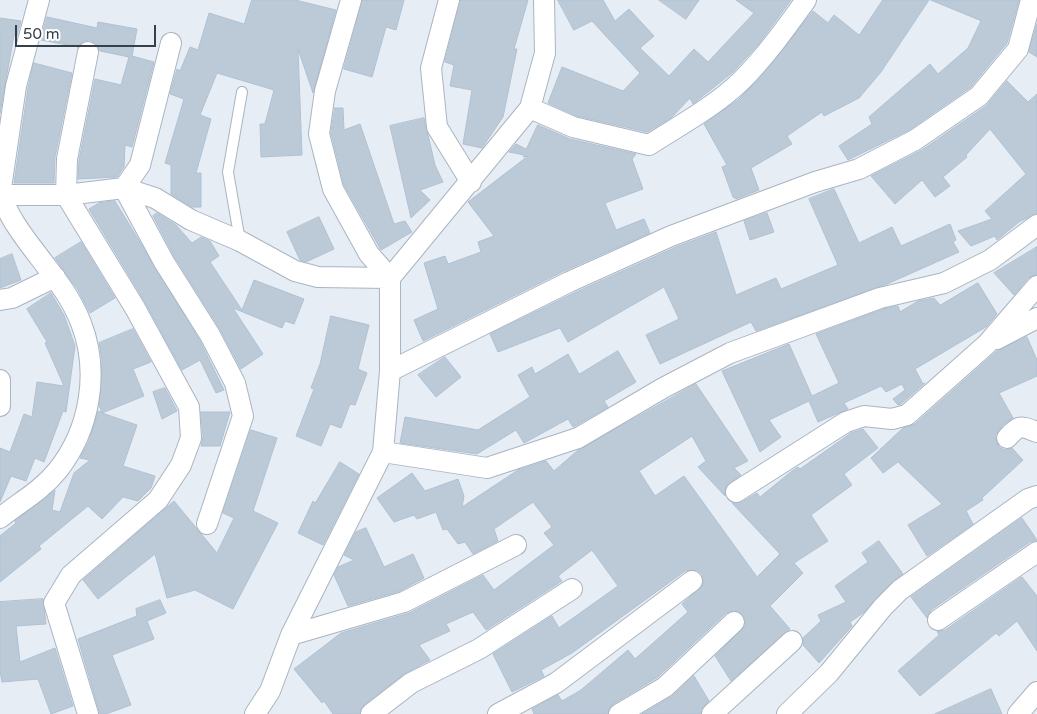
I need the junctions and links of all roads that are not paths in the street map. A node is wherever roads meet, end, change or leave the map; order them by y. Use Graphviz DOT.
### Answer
graph roads {
  1 [pos="38,0"];
  2 [pos="351,0"];
  3 [pos="450,0"];
  4 [pos="544,0"];
  5 [pos="806,0"];
  6 [pos="1031,0"];
  7 [pos="171,43"];
  8 [pos="88,52"];
  9 [pos="242,92"];
  10 [pos="530,108"];
  11 [pos="471,182"];
  12 [pos="124,188"];
  13 [pos="0,195"];
  14 [pos="66,195"];
  15 [pos="1037,225"];
  16 [pos="240,241"];
  17 [pos="55,277"];
  18 [pos="390,278"];
  19 [pos="1037,286"];
  20 [pos="0,300"];
  21 [pos="1037,318"];
  22 [pos="986,344"];
  23 [pos="390,371"];
  24 [pos="0,380"];
  25 [pos="0,406"];
  26 [pos="1037,432"];
  27 [pos="1007,438"];
  28 [pos="382,452"];
  29 [pos="736,492"];
  30 [pos="1037,496"];
  31 [pos="0,518"];
  32 [pos="207,524"];
  33 [pos="516,545"];
  34 [pos="1037,552"];
  35 [pos="692,581"];
  36 [pos="572,589"];
  37 [pos="938,620"];
  38 [pos="734,622"];
  39 [pos="291,635"];
  40 [pos="792,641"];
  41 [pos="1037,692"];
  42 [pos="88,714"];
  43 [pos="255,714"];
  44 [pos="371,714"];
  45 [pos="498,714"];
  46 [pos="619,714"];
  47 [pos="712,714"];
  48 [pos="787,714"];
  49 [pos="1018,714"];
  1 -- 13 [label="street"];
  2 -- 18 [label="street"];
  3 -- 11 [label="street"];
  4 -- 10 [label="street"];
  5 -- 10 [label="street"];
  6 -- 23 [label="street"];
  7 -- 12 [label="street"];
  8 -- 14 [label="street"];
  9 -- 16 [label="lane"];
  10 -- 11 [label="street"];
  11 -- 18 [label="street"];
  12 -- 14 [label="street"];
  12 -- 16 [label="street"];
  12 -- 32 [label="street"];
  13 -- 14 [label="street"];
  13 -- 17 [label="street"];
  14 -- 42 [label="street"];
  15 -- 28 [label="street"];
  16 -- 18 [label="street"];
  17 -- 20 [label="street"];
  17 -- 31 [label="street"];
  18 -- 23 [label="street"];
  19 -- 22 [label="street"];
  21 -- 22 [label="street"];
  22 -- 29 [label="street"];
  23 -- 28 [label="street"];
  24 -- 25 [label="street"];
  26 -- 27 [label="street"];
  28 -- 39 [label="street"];
  30 -- 48 [label="street"];
  33 -- 39 [label="street"];
  34 -- 37 [label="street"];
  35 -- 45 [label="street"];
  36 -- 44 [label="street"];
  38 -- 46 [label="street"];
  39 -- 43 [label="street"];
  40 -- 47 [label="street"];
  41 -- 49 [label="street"];
}
